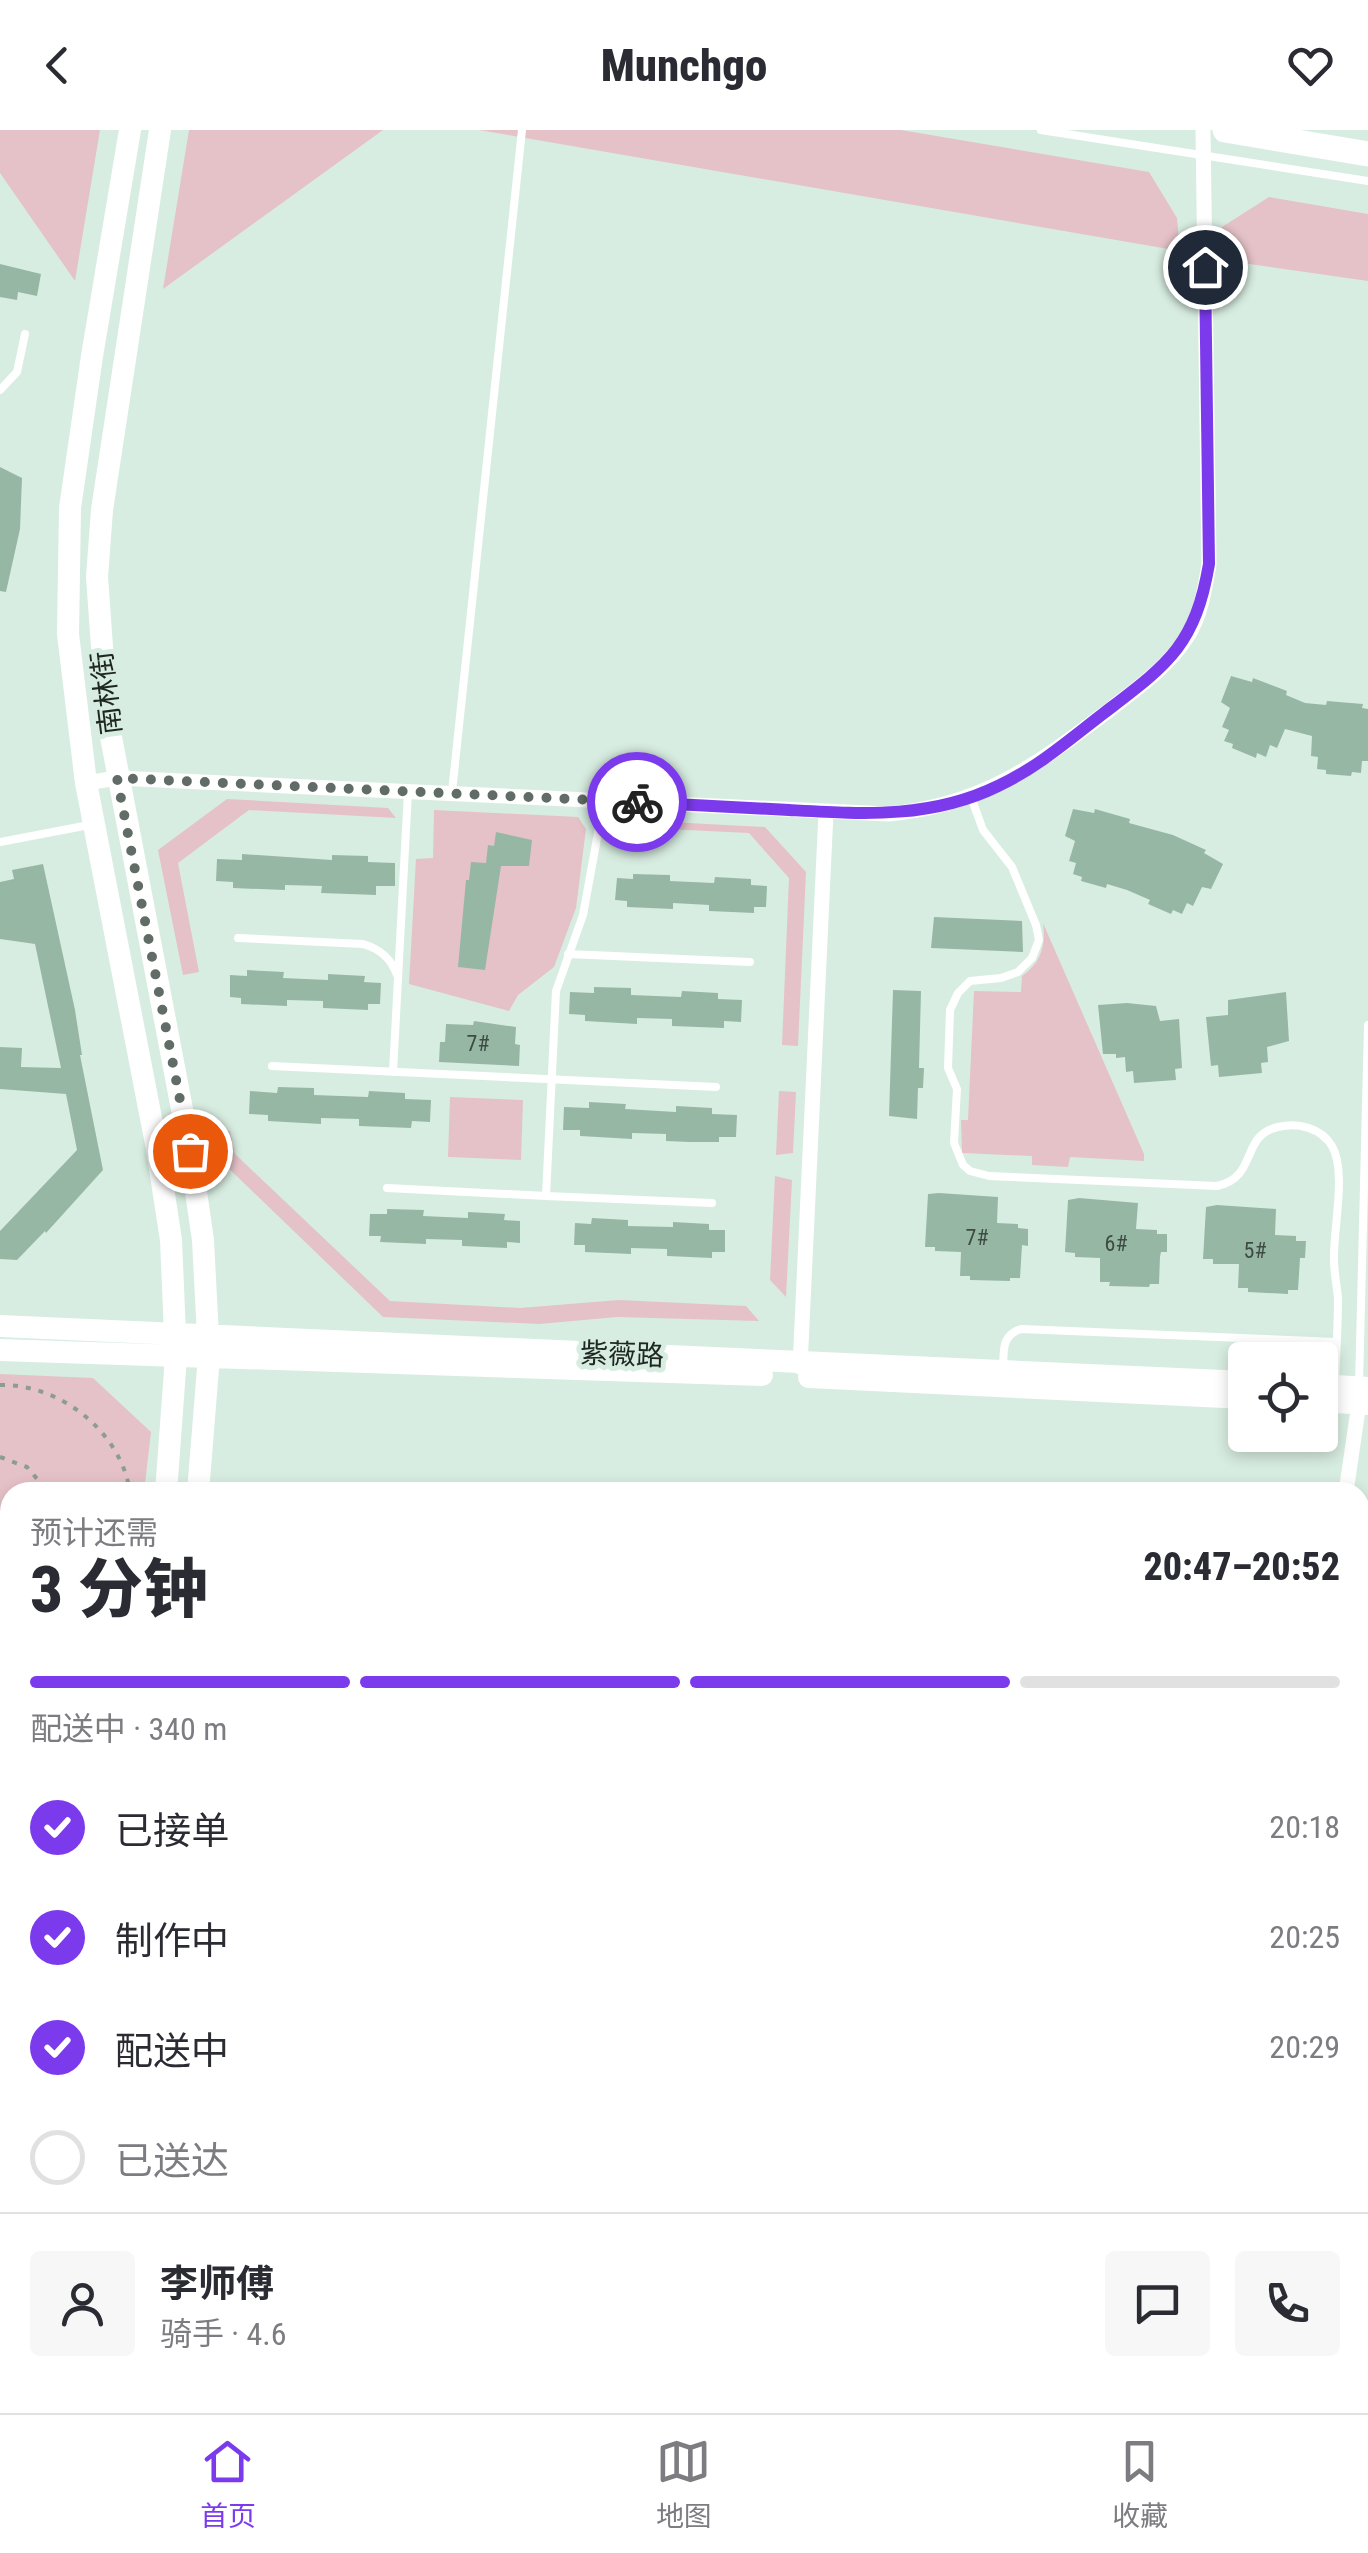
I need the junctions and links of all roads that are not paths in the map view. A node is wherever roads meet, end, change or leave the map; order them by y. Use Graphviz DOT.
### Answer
graph roads {
  1 [pos="130,130"];
  2 [pos="160,130"];
  3 [pos="522,130"];
  4 [pos="1042,130"];
  5 [pos="1202,130"];
  6 [pos="1225,130"];
  7 [pos="1368,154"];
  8 [pos="1203,156"];
  9 [pos="1368,181"];
  10 [pos="25,334"];
  11 [pos="0,390"];
  12 [pos="117,778"];
  13 [pos="86,783"];
  14 [pos="408,790"];
  15 [pos="452,792"];
  16 [pos="970,798"];
  17 [pos="604,800"];
  18 [pos="826,812"];
  19 [pos="94,824"];
  20 [pos="0,842"];
  21 [pos="238,938"];
  22 [pos="568,954"];
  23 [pos="750,962"];
  24 [pos="398,980"];
  25 [pos="1368,1025"];
  26 [pos="272,1066"];
  27 [pos="393,1072"];
  28 [pos="552,1080"];
  29 [pos="716,1087"];
  30 [pos="387,1188"];
  31 [pos="546,1196"];
  32 [pos="712,1203"];
  33 [pos="0,1326"];
  34 [pos="1336,1342"];
  35 [pos="176,1345"];
  36 [pos="208,1345"];
  37 [pos="0,1350"];
  38 [pos="800,1369"];
  39 [pos="1228,1382"];
  40 [pos="1002,1387"];
  41 [pos="1338,1395"];
  42 [pos="1363,1396"];
  43 [pos="1228,1397"];
  44 [pos="167,1482"];
  45 [pos="199,1482"];
  46 [pos="1348,1482"];
  1 -- 13 [label="main road, 南林街"];
  2 -- 12 [label="main road, 南林街"];
  3 -- 15 [label="lane"];
  4 -- 8 [label="lane"];
  5 -- 8 [label="street"];
  6 -- 7 [label="main road"];
  8 -- 9 [label="lane"];
  8 -- 16 [label="street"];
  10 -- 11 [label="lane"];
  12 -- 13 [label="street"];
  12 -- 14 [label="street"];
  12 -- 36 [label="main road, 南林街"];
  13 -- 19 [label="main road, 南林街"];
  14 -- 15 [label="street"];
  14 -- 24 [label="lane"];
  15 -- 17 [label="street"];
  16 -- 18 [label="street"];
  16 -- 34 [label="lane"];
  17 -- 18 [label="street"];
  17 -- 22 [label="lane"];
  18 -- 38 [label="street"];
  19 -- 20 [label="lane"];
  19 -- 35 [label="main road, 南林街"];
  21 -- 24 [label="lane"];
  22 -- 23 [label="lane"];
  22 -- 28 [label="lane"];
  24 -- 27 [label="lane"];
  25 -- 42 [label="lane"];
  26 -- 27 [label="lane"];
  27 -- 28 [label="lane"];
  28 -- 29 [label="lane"];
  28 -- 31 [label="lane"];
  30 -- 31 [label="lane"];
  31 -- 32 [label="lane"];
  33 -- 35 [label="main road, 紫薇路"];
  34 -- 40 [label="lane"];
  35 -- 36 [label="main road, 紫薇路"];
  35 -- 37 [label="main road, 紫薇路"];
  35 -- 44 [label="main road, 南林街"];
  36 -- 38 [label="main road, 紫薇路"];
  36 -- 45 [label="main road, 南林街"];
  38 -- 39 [label="main road, 紫薇路"];
  38 -- 40 [label="main road, 紫薇路"];
  40 -- 43 [label="main road, 紫薇路"];
  41 -- 42 [label="main road"];
  42 -- 46 [label="street"];
}
